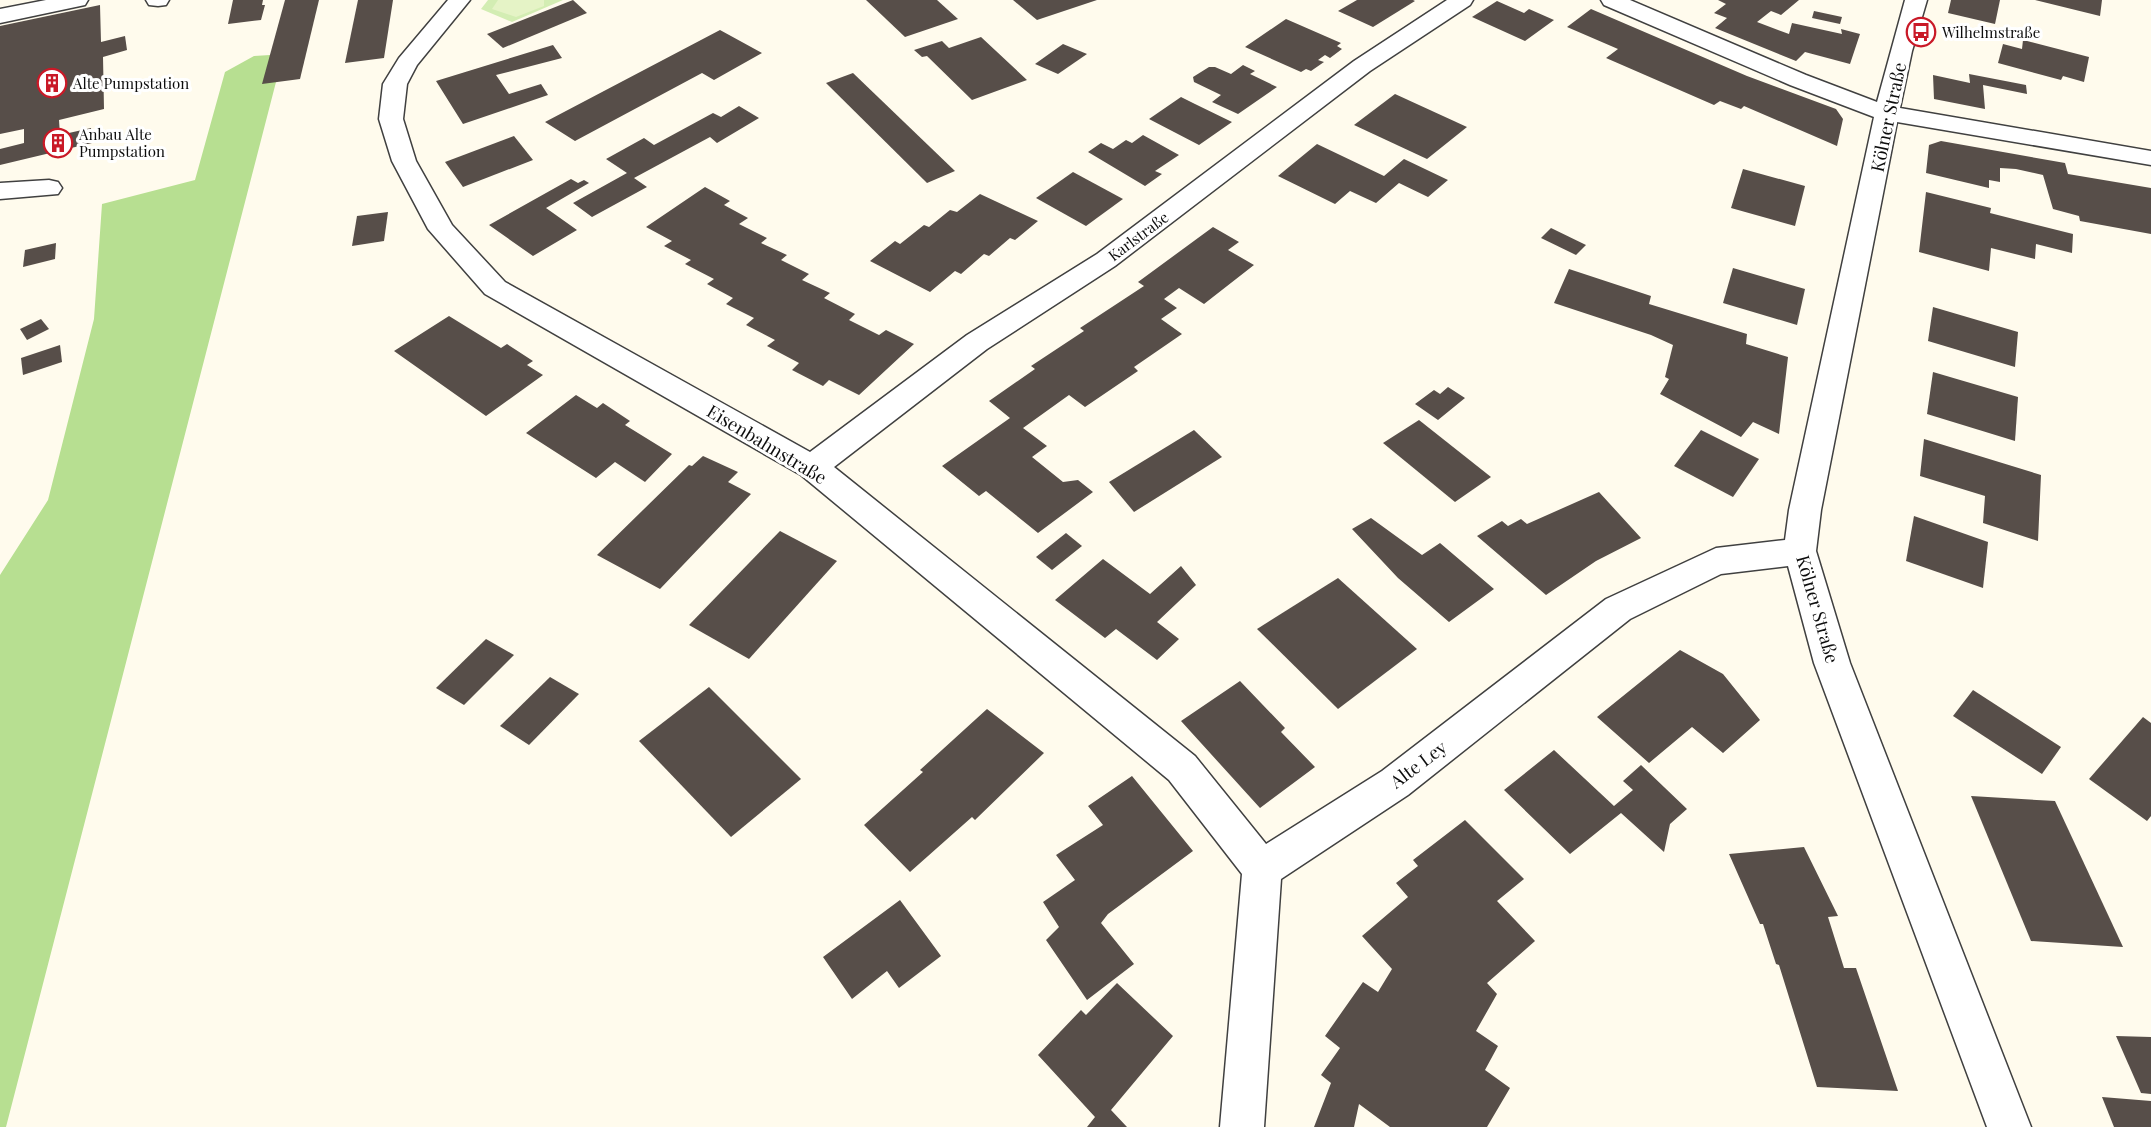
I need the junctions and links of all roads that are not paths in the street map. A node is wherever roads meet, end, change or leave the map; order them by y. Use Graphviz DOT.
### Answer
graph roads {
  1 [pos="77,0"];
  2 [pos="459,0"];
  3 [pos="1462,0"];
  4 [pos="1612,0"];
  5 [pos="1916,0"];
  6 [pos="0,16"];
  7 [pos="1887,113"];
  8 [pos="2151,158"];
  9 [pos="49,188"];
  10 [pos="0,191"];
  11 [pos="812,467"];
  12 [pos="1800,551"];
  13 [pos="1262,869"];
  14 [pos="1242,1127"];
  15 [pos="2009,1127"];
  1 -- 6 [label="street"];
  2 -- 11 [label="street, Eisenbahnstraße"];
  3 -- 11 [label="street, Karlstraße"];
  4 -- 7 [label="street"];
  5 -- 7 [label="street, Kölner Straße"];
  7 -- 8 [label="street"];
  7 -- 12 [label="street, Kölner Straße"];
  9 -- 10 [label="street"];
  11 -- 13 [label="street, Eisenbahnstraße"];
  12 -- 13 [label="street, Alte Ley"];
  12 -- 15 [label="street, Kölner Straße"];
  13 -- 14 [label="street"];
}
